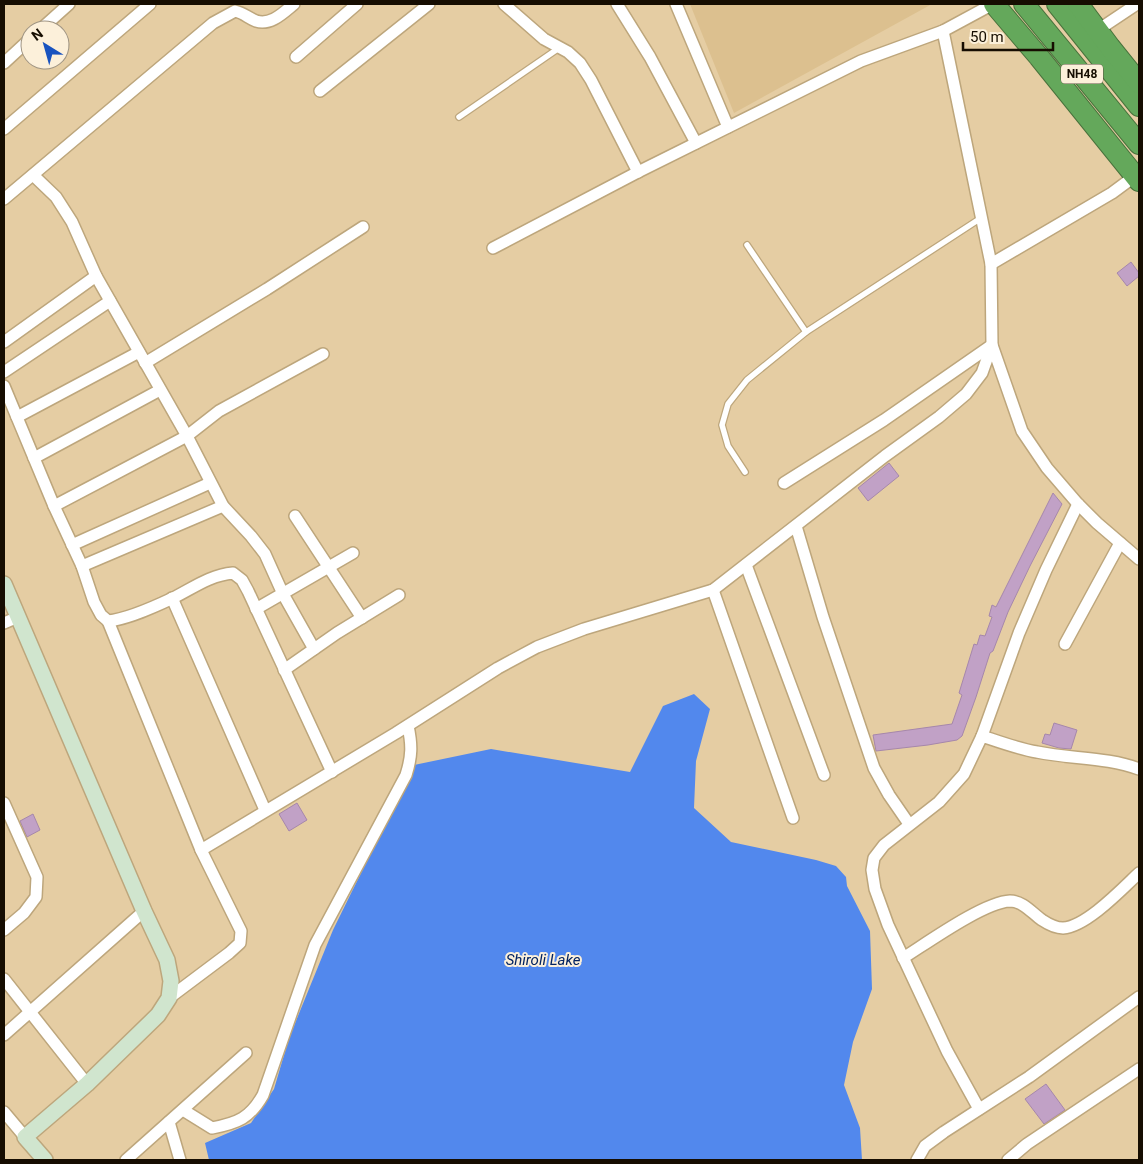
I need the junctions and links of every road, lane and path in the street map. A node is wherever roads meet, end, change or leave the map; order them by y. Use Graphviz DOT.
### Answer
graph roads {
  1 [pos="69,4"];
  2 [pos="150,4"];
  3 [pos="294,4"];
  4 [pos="357,4"];
  5 [pos="429,4"];
  6 [pos="504,4"];
  7 [pos="617,4"];
  8 [pos="676,4"];
  9 [pos="993,4"];
  10 [pos="1024,4"];
  11 [pos="1057,4"];
  12 [pos="1078,4"];
  13 [pos="1137,4"];
  14 [pos="51,20"];
  15 [pos="1098,30"];
  16 [pos="943,31"];
  17 [pos="20,48"];
  18 [pos="559,48"];
  19 [pos="296,57"];
  20 [pos="4,63"];
  21 [pos="1139,83"];
  22 [pos="320,91"];
  23 [pos="1139,106"];
  24 [pos="459,117"];
  25 [pos="728,127"];
  26 [pos="4,129"];
  27 [pos="696,143"];
  28 [pos="1139,144"];
  29 [pos="638,172"];
  30 [pos="33,175"];
  31 [pos="1137,178"];
  32 [pos="4,198"];
  33 [pos="981,218"];
  34 [pos="363,227"];
  35 [pos="748,245"];
  36 [pos="493,248"];
  37 [pos="991,264"];
  38 [pos="96,276"];
  39 [pos="110,301"];
  40 [pos="806,332"];
  41 [pos="4,342"];
  42 [pos="992,345"];
  43 [pos="139,352"];
  44 [pos="323,354"];
  45 [pos="145,363"];
  46 [pos="4,372"];
  47 [pos="4,386"];
  48 [pos="160,390"];
  49 [pos="17,417"];
  50 [pos="187,436"];
  51 [pos="34,458"];
  52 [pos="746,472"];
  53 [pos="784,483"];
  54 [pos="210,484"];
  55 [pos="1078,504"];
  56 [pos="54,506"];
  57 [pos="223,506"];
  58 [pos="295,516"];
  59 [pos="796,526"];
  60 [pos="1120,543"];
  61 [pos="72,545"];
  62 [pos="353,553"];
  63 [pos="1139,559"];
  64 [pos="746,565"];
  65 [pos="82,566"];
  66 [pos="329,566"];
  67 [pos="4,584"];
  68 [pos="713,590"];
  69 [pos="283,594"];
  70 [pos="399,595"];
  71 [pos="172,598"];
  72 [pos="256,609"];
  73 [pos="18,617"];
  74 [pos="362,618"];
  75 [pos="108,621"];
  76 [pos="4,623"];
  77 [pos="1066,644"];
  78 [pos="314,649"];
  79 [pos="284,670"];
  80 [pos="408,726"];
  81 [pos="982,736"];
  82 [pos="1139,769"];
  83 [pos="332,772"];
  84 [pos="824,774"];
  85 [pos="4,803"];
  86 [pos="265,810"];
  87 [pos="793,818"];
  88 [pos="909,824"];
  89 [pos="201,850"];
  90 [pos="1139,873"];
  91 [pos="144,911"];
  92 [pos="4,930"];
  93 [pos="903,958"];
  94 [pos="4,979"];
  95 [pos="1139,997"];
  96 [pos="169,998"];
  97 [pos="30,1013"];
  98 [pos="4,1036"];
  99 [pos="246,1053"];
  100 [pos="1139,1069"];
  101 [pos="87,1084"];
  102 [pos="979,1109"];
  103 [pos="182,1110"];
  104 [pos="4,1112"];
  105 [pos="169,1122"];
  106 [pos="26,1137"];
  107 [pos="45,1160"];
  108 [pos="126,1160"];
  109 [pos="180,1160"];
  110 [pos="917,1160"];
  111 [pos="1008,1160"];
  1 -- 14 [label="street"];
  2 -- 26 [label="street"];
  3 -- 30 [label="street"];
  4 -- 19 [label="street"];
  5 -- 22 [label="street"];
  6 -- 18 [label="street"];
  7 -- 27 [label="street"];
  8 -- 25 [label="street"];
  9 -- 16 [label="street"];
  9 -- 31 [label="highway"];
  10 -- 28 [label="highway, NH48"];
  11 -- 23 [label="highway, NH48"];
  12 -- 15 [label="highway"];
  13 -- 15 [label="street"];
  15 -- 21 [label="highway"];
  16 -- 25 [label="street"];
  16 -- 33 [label="street"];
  17 -- 20 [label="street"];
  18 -- 24 [label="lane"];
  18 -- 29 [label="street"];
  25 -- 27 [label="street"];
  27 -- 29 [label="street"];
  29 -- 36 [label="street"];
  30 -- 32 [label="street"];
  30 -- 38 [label="street"];
  31 -- 37 [label="street"];
  33 -- 37 [label="street"];
  33 -- 40 [label="lane"];
  34 -- 45 [label="street"];
  35 -- 40 [label="lane"];
  37 -- 42 [label="street"];
  38 -- 39 [label="street"];
  38 -- 41 [label="street"];
  39 -- 43 [label="street"];
  39 -- 46 [label="street"];
  40 -- 52 [label="lane"];
  42 -- 53 [label="street"];
  42 -- 55 [label="street"];
  42 -- 59 [label="street"];
  43 -- 45 [label="street"];
  43 -- 49 [label="street"];
  44 -- 50 [label="street"];
  45 -- 48 [label="street"];
  47 -- 49 [label="street"];
  48 -- 50 [label="street"];
  48 -- 51 [label="street"];
  49 -- 51 [label="street"];
  50 -- 54 [label="street"];
  50 -- 56 [label="street"];
  51 -- 56 [label="street"];
  54 -- 57 [label="street"];
  54 -- 61 [label="street"];
  55 -- 60 [label="street"];
  55 -- 81 [label="street"];
  56 -- 61 [label="street"];
  57 -- 65 [label="street"];
  57 -- 69 [label="street"];
  58 -- 66 [label="street"];
  59 -- 64 [label="street"];
  59 -- 88 [label="street"];
  60 -- 63 [label="street"];
  60 -- 77 [label="street"];
  61 -- 65 [label="street"];
  62 -- 66 [label="street"];
  64 -- 68 [label="street"];
  64 -- 84 [label="street"];
  65 -- 75 [label="street"];
  66 -- 69 [label="street"];
  66 -- 74 [label="street"];
  67 -- 73 [label="street"];
  68 -- 80 [label="street"];
  68 -- 87 [label="street"];
  69 -- 72 [label="street"];
  69 -- 78 [label="street"];
  70 -- 74 [label="street"];
  71 -- 72 [label="street"];
  71 -- 75 [label="street"];
  71 -- 86 [label="street"];
  72 -- 79 [label="street"];
  73 -- 76 [label="street"];
  73 -- 91 [label="street"];
  74 -- 78 [label="street"];
  75 -- 89 [label="street"];
  78 -- 79 [label="street"];
  79 -- 83 [label="street"];
  80 -- 83 [label="street"];
  80 -- 103 [label="street"];
  81 -- 82 [label="street"];
  81 -- 88 [label="street"];
  83 -- 86 [label="street"];
  85 -- 92 [label="street"];
  86 -- 89 [label="street"];
  88 -- 93 [label="street"];
  89 -- 96 [label="street"];
  90 -- 93 [label="street"];
  91 -- 96 [label="street"];
  91 -- 97 [label="street"];
  93 -- 102 [label="street"];
  94 -- 97 [label="street"];
  95 -- 102 [label="street"];
  96 -- 101 [label="street"];
  97 -- 98 [label="street"];
  97 -- 101 [label="street"];
  99 -- 103 [label="street"];
  100 -- 111 [label="street"];
  101 -- 106 [label="street"];
  102 -- 110 [label="street"];
  103 -- 105 [label="street"];
  104 -- 106 [label="street"];
  105 -- 108 [label="street"];
  105 -- 109 [label="street"];
  106 -- 107 [label="street"];
}
